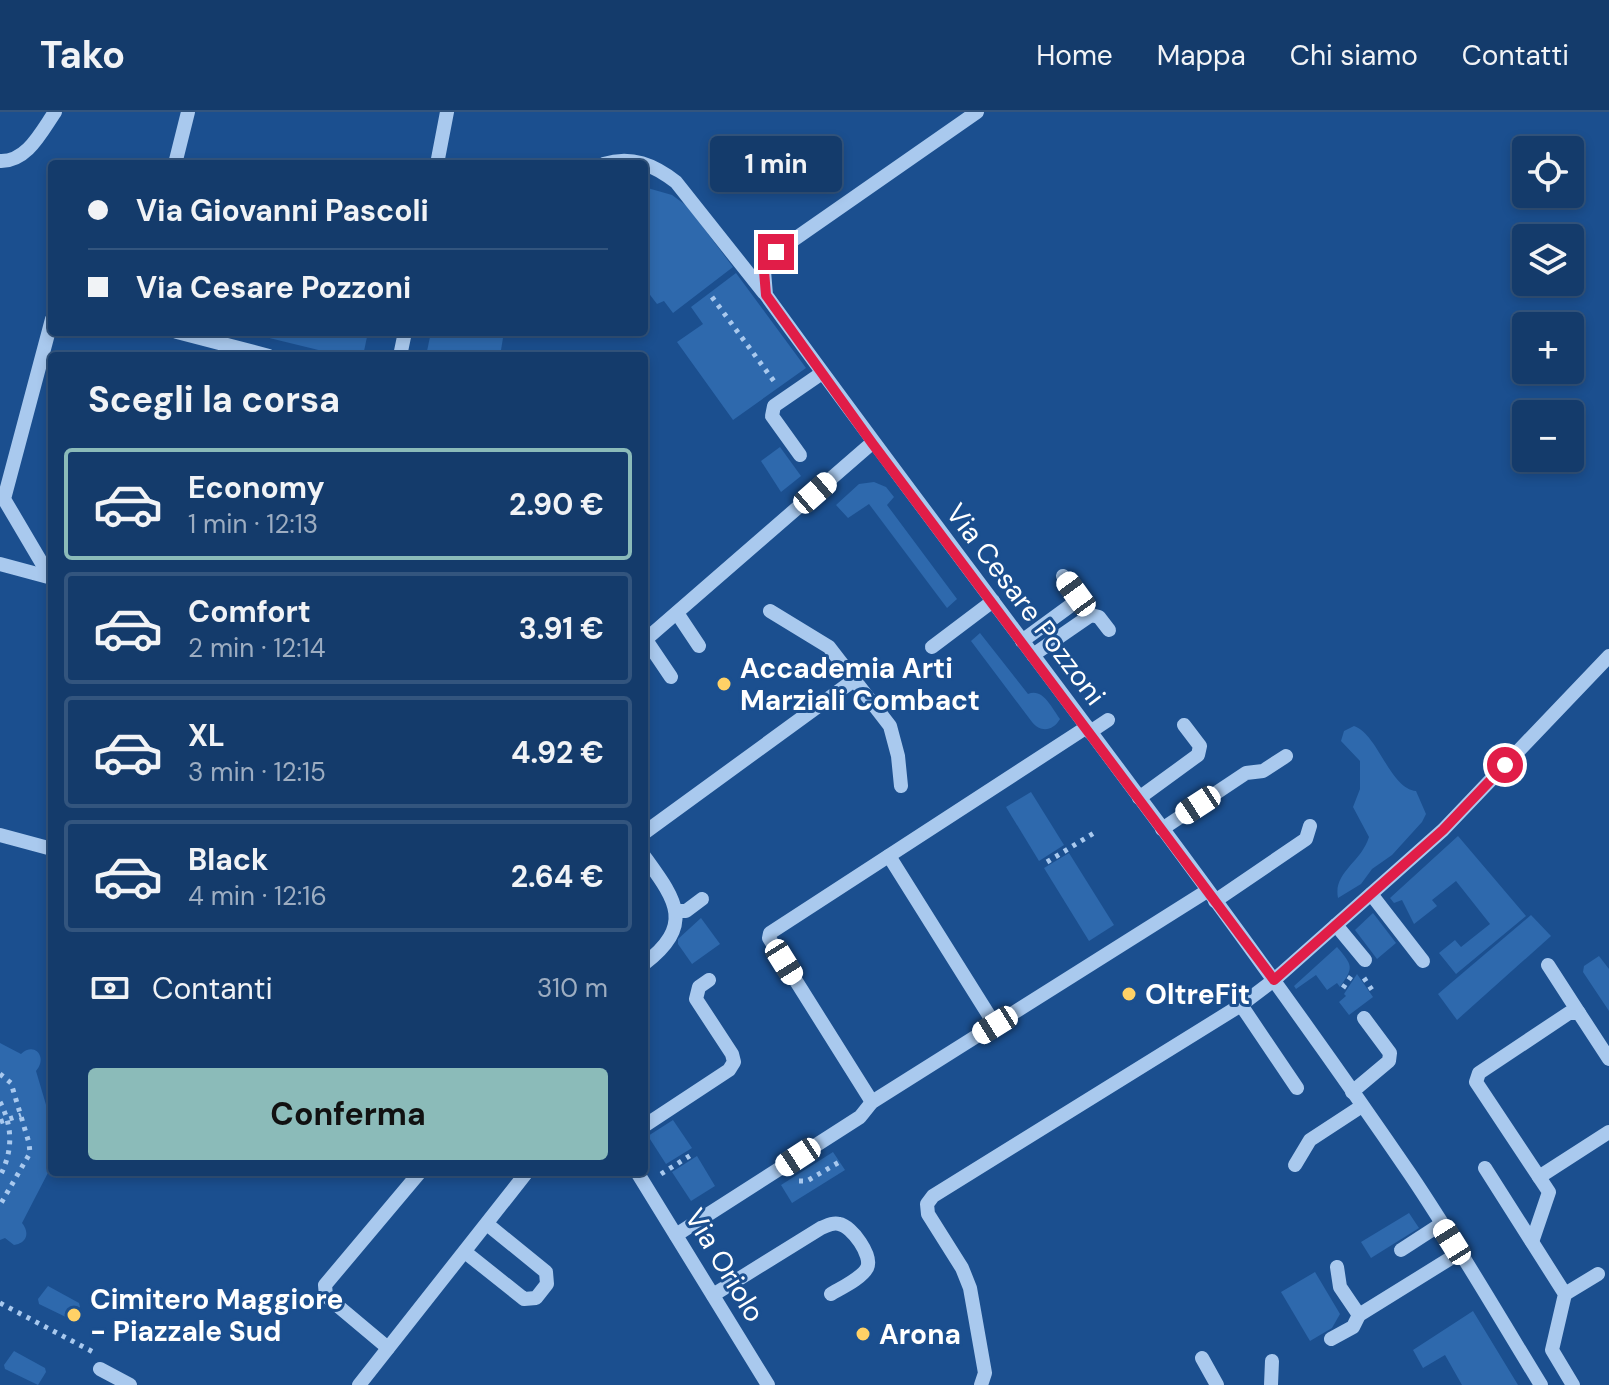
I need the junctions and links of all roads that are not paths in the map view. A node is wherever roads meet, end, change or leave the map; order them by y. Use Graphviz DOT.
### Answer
graph roads {
  1 [pos="55,112"];
  2 [pos="188,112"];
  3 [pos="447,112"];
  4 [pos="977,112"];
  5 [pos="176,160"];
  6 [pos="438,160"];
  7 [pos="0,161"];
  8 [pos="648,166"];
  9 [pos="766,295"];
  10 [pos="48,334"];
  11 [pos="192,336"];
  12 [pos="254,352"];
  13 [pos="822,373"];
  14 [pos="872,443"];
  15 [pos="800,455"];
  16 [pos="0,564"];
  17 [pos="48,573"];
  18 [pos="1063,576"];
  19 [pos="48,577"];
  20 [pos="993,601"];
  21 [pos="770,611"];
  22 [pos="677,613"];
  23 [pos="1109,630"];
  24 [pos="648,637"];
  25 [pos="1022,641"];
  26 [pos="648,644"];
  27 [pos="699,646"];
  28 [pos="932,647"];
  29 [pos="1033,655"];
  30 [pos="1609,656"];
  31 [pos="671,677"];
  32 [pos="854,680"];
  33 [pos="1108,720"];
  34 [pos="1184,725"];
  35 [pos="1088,730"];
  36 [pos="1286,756"];
  37 [pos="901,786"];
  38 [pos="1139,798"];
  39 [pos="1310,826"];
  40 [pos="1162,829"];
  41 [pos="648,830"];
  42 [pos="0,835"];
  43 [pos="48,848"];
  44 [pos="889,856"];
  45 [pos="648,861"];
  46 [pos="1371,894"];
  47 [pos="702,899"];
  48 [pos="1214,900"];
  49 [pos="676,911"];
  50 [pos="1336,925"];
  51 [pos="1365,960"];
  52 [pos="648,961"];
  53 [pos="1423,961"];
  54 [pos="1548,965"];
  55 [pos="709,980"];
  56 [pos="1274,980"];
  57 [pos="1241,1005"];
  58 [pos="1579,1013"];
  59 [pos="1364,1018"];
  60 [pos="995,1025"];
  61 [pos="1609,1059"];
  62 [pos="1297,1088"];
  63 [pos="1352,1092"];
  64 [pos="872,1102"];
  65 [pos="1362,1106"];
  66 [pos="648,1123"];
  67 [pos="1609,1132"];
  68 [pos="1295,1165"];
  69 [pos="1485,1168"];
  70 [pos="417,1176"];
  71 [pos="524,1176"];
  72 [pos="1539,1177"];
  73 [pos="641,1178"];
  74 [pos="487,1224"];
  75 [pos="1441,1224"];
  76 [pos="676,1235"];
  77 [pos="1532,1242"];
  78 [pos="1401,1250"];
  79 [pos="465,1252"];
  80 [pos="1459,1253"];
  81 [pos="1337,1267"];
  82 [pos="1598,1274"];
  83 [pos="831,1294"];
  84 [pos="1565,1294"];
  85 [pos="713,1295"];
  86 [pos="1359,1315"];
  87 [pos="1331,1339"];
  88 [pos="388,1348"];
  89 [pos="1202,1358"];
  90 [pos="1272,1361"];
  91 [pos="100,1369"];
  92 [pos="130,1385"];
  93 [pos="359,1385"];
  94 [pos="768,1385"];
  95 [pos="981,1385"];
  96 [pos="1217,1385"];
  97 [pos="1271,1385"];
  98 [pos="1541,1385"];
  99 [pos="1573,1385"];
  1 -- 7 [label="street"];
  2 -- 5 [label="street"];
  3 -- 6 [label="street"];
  4 -- 9 [label="street"];
  8 -- 9 [label="street, Via Cesare Pozzoni"];
  9 -- 13 [label="street, Via Cesare Pozzoni"];
  10 -- 17 [label="street"];
  11 -- 12 [label="street"];
  13 -- 14 [label="street, Via Cesare Pozzoni"];
  13 -- 15 [label="street"];
  14 -- 20 [label="street, Via Cesare Pozzoni"];
  14 -- 22 [label="street"];
  16 -- 19 [label="street"];
  18 -- 25 [label="street"];
  20 -- 25 [label="street, Via Cesare Pozzoni"];
  20 -- 28 [label="street"];
  21 -- 32 [label="street"];
  22 -- 24 [label="street"];
  22 -- 27 [label="street"];
  23 -- 29 [label="street"];
  25 -- 29 [label="street, Via Cesare Pozzoni"];
  26 -- 31 [label="street"];
  29 -- 35 [label="street, Via Cesare Pozzoni"];
  30 -- 46 [label="street"];
  32 -- 37 [label="street"];
  32 -- 41 [label="street"];
  33 -- 35 [label="street"];
  34 -- 38 [label="street"];
  35 -- 38 [label="street, Via Cesare Pozzoni"];
  35 -- 44 [label="street"];
  36 -- 40 [label="street"];
  38 -- 40 [label="street, Via Cesare Pozzoni"];
  39 -- 48 [label="street"];
  40 -- 48 [label="street, Via Cesare Pozzoni"];
  42 -- 43 [label="street"];
  44 -- 60 [label="street"];
  44 -- 64 [label="street"];
  45 -- 49 [label="street"];
  46 -- 50 [label="street"];
  46 -- 53 [label="street"];
  47 -- 49 [label="street"];
  48 -- 56 [label="street, Via Cesare Pozzoni"];
  48 -- 60 [label="street"];
  49 -- 52 [label="street"];
  50 -- 51 [label="street"];
  50 -- 56 [label="street"];
  54 -- 58 [label="street"];
  55 -- 66 [label="street"];
  56 -- 57 [label="street"];
  56 -- 63 [label="street, Via Cesare Pozzoni"];
  57 -- 62 [label="street"];
  57 -- 95 [label="street"];
  58 -- 61 [label="street"];
  58 -- 72 [label="street"];
  59 -- 63 [label="street"];
  60 -- 64 [label="street"];
  63 -- 65 [label="street, Via Cesare Pozzoni"];
  64 -- 76 [label="street"];
  65 -- 68 [label="street"];
  65 -- 75 [label="street, Via Cesare Pozzoni"];
  67 -- 72 [label="street"];
  69 -- 77 [label="street"];
  70 -- 88 [label="street"];
  71 -- 74 [label="street"];
  72 -- 77 [label="street"];
  73 -- 76 [label="street, Via Oriolo"];
  74 -- 79 [label="street"];
  74 -- 79 [label="street"];
  75 -- 78 [label="street"];
  75 -- 80 [label="street, Via Cesare Pozzoni"];
  76 -- 85 [label="street, Via Oriolo"];
  77 -- 84 [label="street"];
  79 -- 88 [label="street"];
  80 -- 86 [label="street"];
  80 -- 98 [label="street, Via Cesare Pozzoni"];
  81 -- 86 [label="street"];
  82 -- 84 [label="street"];
  83 -- 85 [label="street"];
  84 -- 99 [label="street"];
  85 -- 94 [label="street, Via Oriolo"];
  86 -- 87 [label="street"];
  88 -- 93 [label="street"];
  89 -- 96 [label="street"];
  90 -- 97 [label="street"];
  91 -- 92 [label="street"];
}
